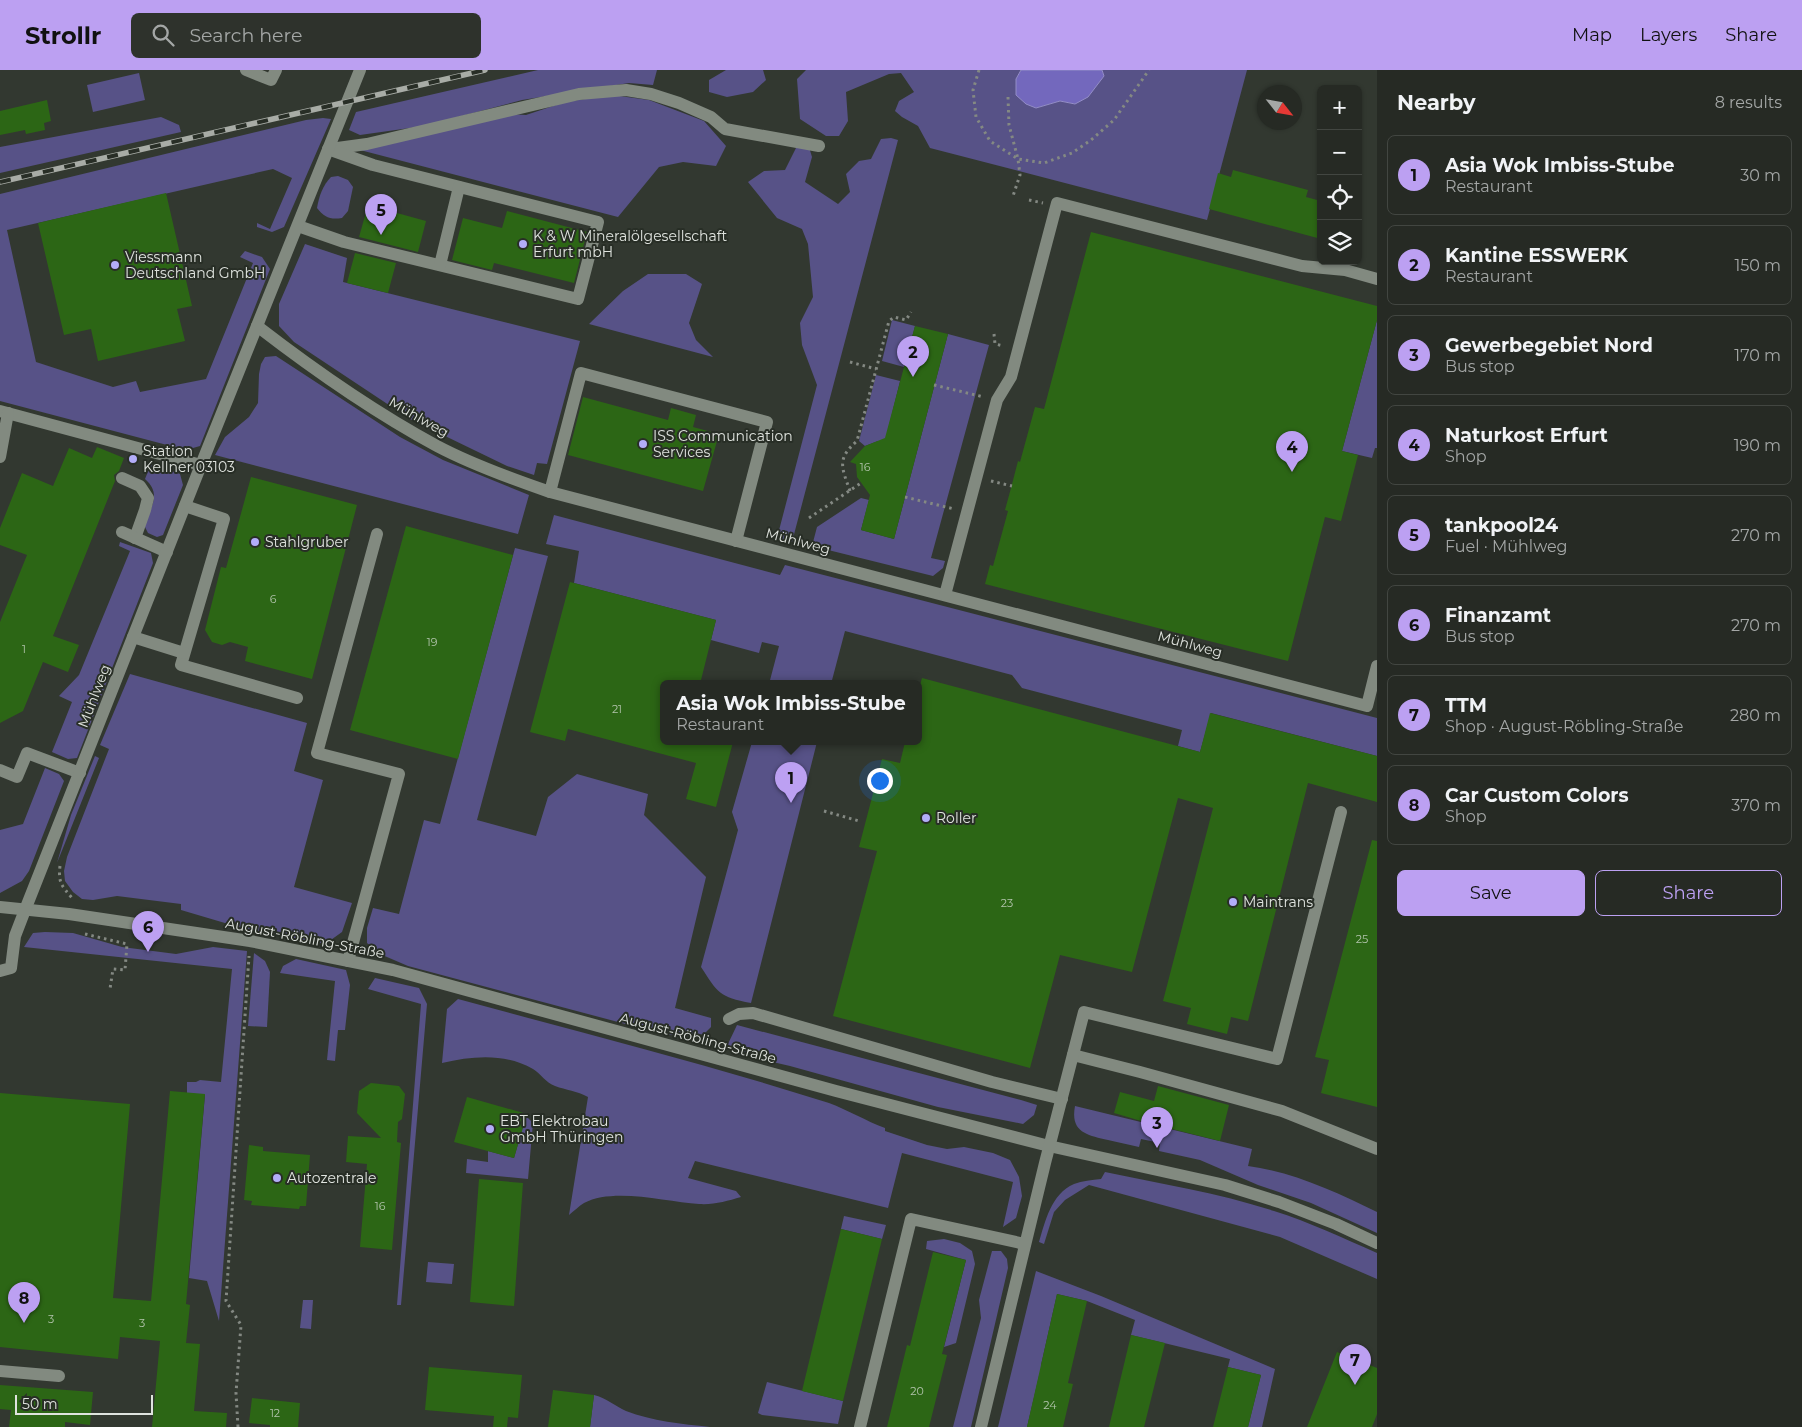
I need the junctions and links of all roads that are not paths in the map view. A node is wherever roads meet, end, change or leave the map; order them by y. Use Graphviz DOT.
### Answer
graph roads {
  1 [pos="246,70"];
  2 [pos="276,70"];
  3 [pos="360,70"];
  4 [pos="819,146"];
  5 [pos="328,149"];
  6 [pos="459,187"];
  7 [pos="298,226"];
  8 [pos="440,265"];
  9 [pos="1377,279"];
  10 [pos="257,326"];
  11 [pos="4,412"];
  12 [pos="0,458"];
  13 [pos="200,465"];
  14 [pos="122,478"];
  15 [pos="550,492"];
  16 [pos="185,506"];
  17 [pos="122,532"];
  18 [pos="377,534"];
  19 [pos="135,538"];
  20 [pos="736,541"];
  21 [pos="167,552"];
  22 [pos="945,595"];
  23 [pos="133,637"];
  24 [pos="184,653"];
  25 [pos="1377,666"];
  26 [pos="297,698"];
  27 [pos="0,770"];
  28 [pos="80,773"];
  29 [pos="1341,812"];
  30 [pos="0,907"];
  31 [pos="25,910"];
  32 [pos="348,960"];
  33 [pos="0,971"];
  34 [pos="728,1019"];
  35 [pos="1073,1055"];
  36 [pos="1062,1099"];
  37 [pos="1049,1146"];
  38 [pos="1377,1149"];
  39 [pos="1377,1243"];
  40 [pos="1025,1244"];
  41 [pos="0,1371"];
  42 [pos="59,1376"];
  43 [pos="860,1427"];
  44 [pos="981,1427"];
  1 -- 2 [label="street"];
  3 -- 5 [label="street, Mühlweg"];
  4 -- 5 [label="street"];
  5 -- 6 [label="street"];
  5 -- 7 [label="street, Mühlweg"];
  6 -- 8 [label="street"];
  6 -- 8 [label="street"];
  7 -- 8 [label="street"];
  7 -- 10 [label="street, Mühlweg"];
  9 -- 22 [label="street"];
  10 -- 13 [label="street, Mühlweg"];
  10 -- 15 [label="street, Mühlweg"];
  11 -- 12 [label="street"];
  11 -- 13 [label="street"];
  13 -- 16 [label="street, Mühlweg"];
  14 -- 19 [label="street"];
  15 -- 20 [label="street, Mühlweg"];
  15 -- 20 [label="street"];
  16 -- 21 [label="street, Mühlweg"];
  16 -- 24 [label="street"];
  17 -- 19 [label="street"];
  18 -- 32 [label="street"];
  19 -- 21 [label="street"];
  20 -- 22 [label="street, Mühlweg"];
  21 -- 23 [label="street, Mühlweg"];
  22 -- 25 [label="street, Mühlweg"];
  23 -- 24 [label="street"];
  23 -- 28 [label="street, Mühlweg"];
  24 -- 26 [label="street"];
  27 -- 28 [label="street"];
  28 -- 31 [label="street, Mühlweg"];
  29 -- 35 [label="street"];
  30 -- 31 [label="street, August-Röbling-Straße"];
  31 -- 32 [label="street, August-Röbling-Straße"];
  31 -- 33 [label="street, Mühlweg"];
  32 -- 37 [label="street, August-Röbling-Straße"];
  34 -- 36 [label="street"];
  35 -- 36 [label="street"];
  35 -- 38 [label="street"];
  36 -- 37 [label="street"];
  37 -- 39 [label="street, August-Röbling-Straße"];
  37 -- 40 [label="street"];
  40 -- 43 [label="street"];
  40 -- 44 [label="street"];
  41 -- 42 [label="street"];
}
